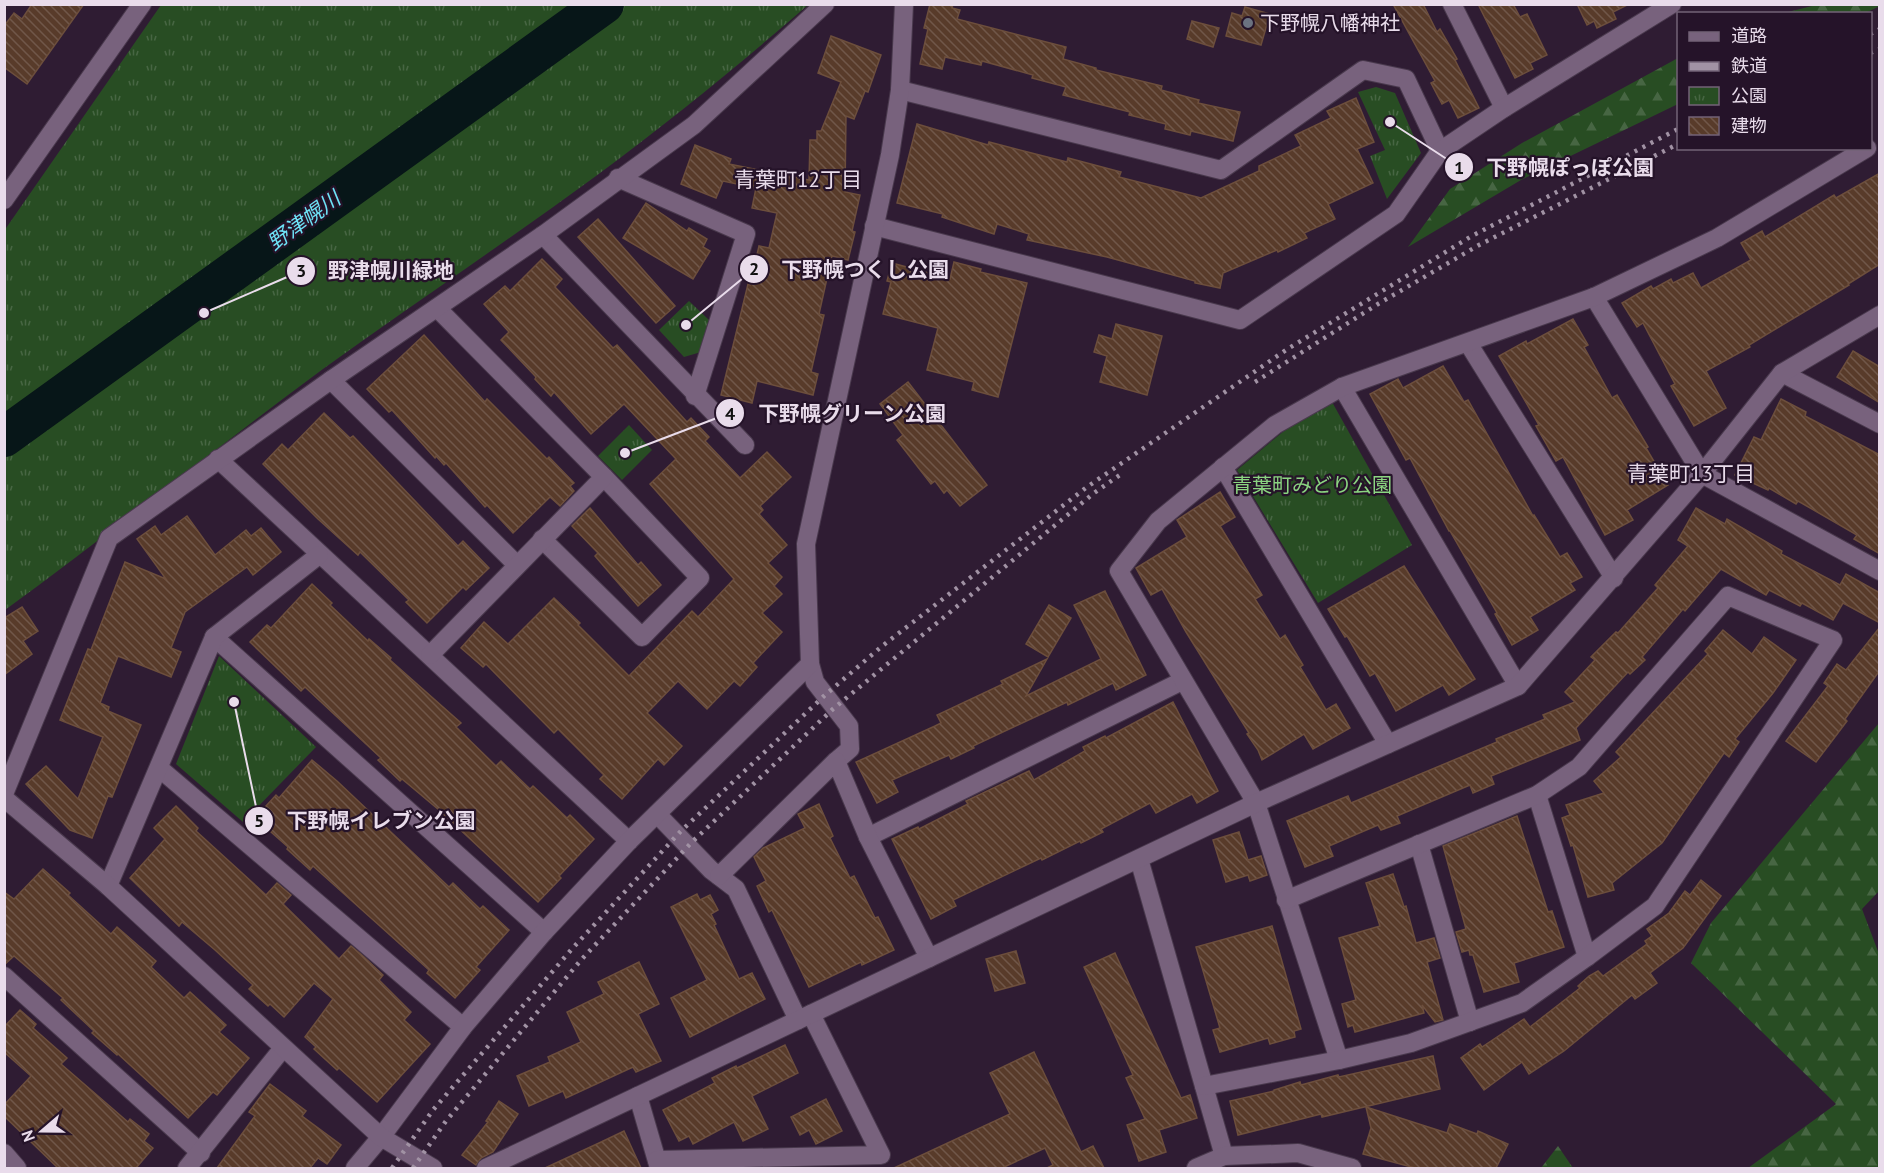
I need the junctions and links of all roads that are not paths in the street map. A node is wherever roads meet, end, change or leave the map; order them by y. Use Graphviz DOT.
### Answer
graph roads {
  1 [pos="142,4"];
  2 [pos="825,4"];
  3 [pos="904,4"];
  4 [pos="1452,4"];
  5 [pos="1672,4"];
  6 [pos="900,90"];
  7 [pos="1504,108"];
  8 [pos="1863,150"];
  9 [pos="1440,151"];
  10 [pos="618,178"];
  11 [pos="4,200"];
  12 [pos="874,226"];
  13 [pos="543,235"];
  14 [pos="1594,297"];
  15 [pos="437,308"];
  16 [pos="1880,315"];
  17 [pos="1468,343"];
  18 [pos="1782,373"];
  19 [pos="331,380"];
  20 [pos="1342,387"];
  21 [pos="695,396"];
  22 [pos="1880,424"];
  23 [pos="745,446"];
  24 [pos="218,459"];
  25 [pos="1223,467"];
  26 [pos="1702,474"];
  27 [pos="604,477"];
  28 [pos="542,539"];
  29 [pos="320,555"];
  30 [pos="517,565"];
  31 [pos="1880,571"];
  32 [pos="1614,578"];
  33 [pos="214,637"];
  34 [pos="430,655"];
  35 [pos="810,664"];
  36 [pos="1182,681"];
  37 [pos="1518,686"];
  38 [pos="1388,744"];
  39 [pos="836,761"];
  40 [pos="159,768"];
  41 [pos="4,794"];
  42 [pos="1536,795"];
  43 [pos="4,798"];
  44 [pos="1256,803"];
  45 [pos="657,814"];
  46 [pos="868,837"];
  47 [pos="629,841"];
  48 [pos="1419,844"];
  49 [pos="1139,859"];
  50 [pos="718,876"];
  51 [pos="108,886"];
  52 [pos="1286,900"];
  53 [pos="544,932"];
  54 [pos="1587,957"];
  55 [pos="929,958"];
  56 [pos="4,976"];
  57 [pos="805,1017"];
  58 [pos="1470,1022"];
  59 [pos="464,1027"];
  60 [pos="283,1048"];
  61 [pos="1338,1060"];
  62 [pos="1204,1086"];
  63 [pos="639,1096"];
  64 [pos="381,1137"];
  65 [pos="4,1153"];
  66 [pos="201,1153"];
  67 [pos="1224,1156"];
  68 [pos="658,1164"];
  69 [pos="17,1168"];
  70 [pos="188,1168"];
  71 [pos="355,1168"];
  72 [pos="433,1168"];
  73 [pos="486,1168"];
  74 [pos="1196,1168"];
  75 [pos="1352,1168"];
  1 -- 11 [label="street"];
  2 -- 10 [label="street"];
  3 -- 6 [label="street"];
  4 -- 7 [label="street"];
  5 -- 7 [label="street"];
  6 -- 9 [label="street"];
  6 -- 12 [label="street"];
  7 -- 9 [label="street"];
  8 -- 14 [label="street"];
  9 -- 12 [label="street"];
  10 -- 13 [label="street"];
  10 -- 21 [label="street"];
  12 -- 35 [label="street"];
  13 -- 15 [label="street"];
  13 -- 21 [label="street"];
  14 -- 17 [label="street"];
  14 -- 26 [label="street"];
  15 -- 19 [label="street"];
  15 -- 27 [label="street"];
  16 -- 18 [label="street"];
  17 -- 20 [label="street"];
  17 -- 32 [label="street"];
  18 -- 22 [label="street"];
  18 -- 26 [label="street"];
  19 -- 24 [label="street"];
  19 -- 30 [label="street"];
  20 -- 25 [label="street"];
  20 -- 37 [label="street"];
  21 -- 23 [label="street"];
  24 -- 29 [label="street"];
  24 -- 41 [label="street"];
  25 -- 36 [label="street"];
  25 -- 38 [label="street"];
  26 -- 31 [label="street"];
  26 -- 32 [label="street"];
  27 -- 28 [label="street"];
  27 -- 28 [label="street"];
  28 -- 30 [label="street"];
  29 -- 33 [label="street"];
  29 -- 34 [label="street"];
  30 -- 34 [label="street"];
  32 -- 37 [label="street"];
  33 -- 40 [label="street"];
  33 -- 53 [label="street"];
  34 -- 47 [label="street"];
  35 -- 39 [label="street"];
  35 -- 45 [label="street"];
  36 -- 44 [label="street"];
  36 -- 46 [label="street"];
  37 -- 38 [label="street"];
  38 -- 44 [label="street"];
  39 -- 46 [label="street"];
  39 -- 50 [label="street"];
  40 -- 51 [label="street"];
  40 -- 59 [label="street"];
  42 -- 48 [label="street"];
  42 -- 54 [label="street"];
  42 -- 54 [label="street"];
  43 -- 51 [label="street"];
  44 -- 49 [label="street"];
  44 -- 52 [label="street"];
  45 -- 47 [label="street"];
  45 -- 50 [label="street"];
  46 -- 55 [label="street"];
  47 -- 53 [label="street"];
  48 -- 52 [label="street"];
  48 -- 58 [label="street"];
  49 -- 55 [label="street"];
  49 -- 62 [label="street"];
  50 -- 57 [label="street"];
  51 -- 60 [label="street"];
  52 -- 61 [label="street"];
  53 -- 59 [label="street"];
  54 -- 58 [label="street"];
  55 -- 57 [label="street"];
  56 -- 66 [label="street"];
  57 -- 63 [label="street"];
  57 -- 68 [label="street"];
  58 -- 61 [label="street"];
  59 -- 64 [label="street"];
  60 -- 64 [label="street"];
  60 -- 66 [label="street"];
  61 -- 62 [label="street"];
  62 -- 67 [label="street"];
  63 -- 68 [label="street"];
  63 -- 73 [label="street"];
  64 -- 71 [label="street"];
  64 -- 72 [label="street"];
  65 -- 69 [label="street"];
  66 -- 70 [label="street"];
  67 -- 74 [label="street"];
  67 -- 75 [label="street"];
}
